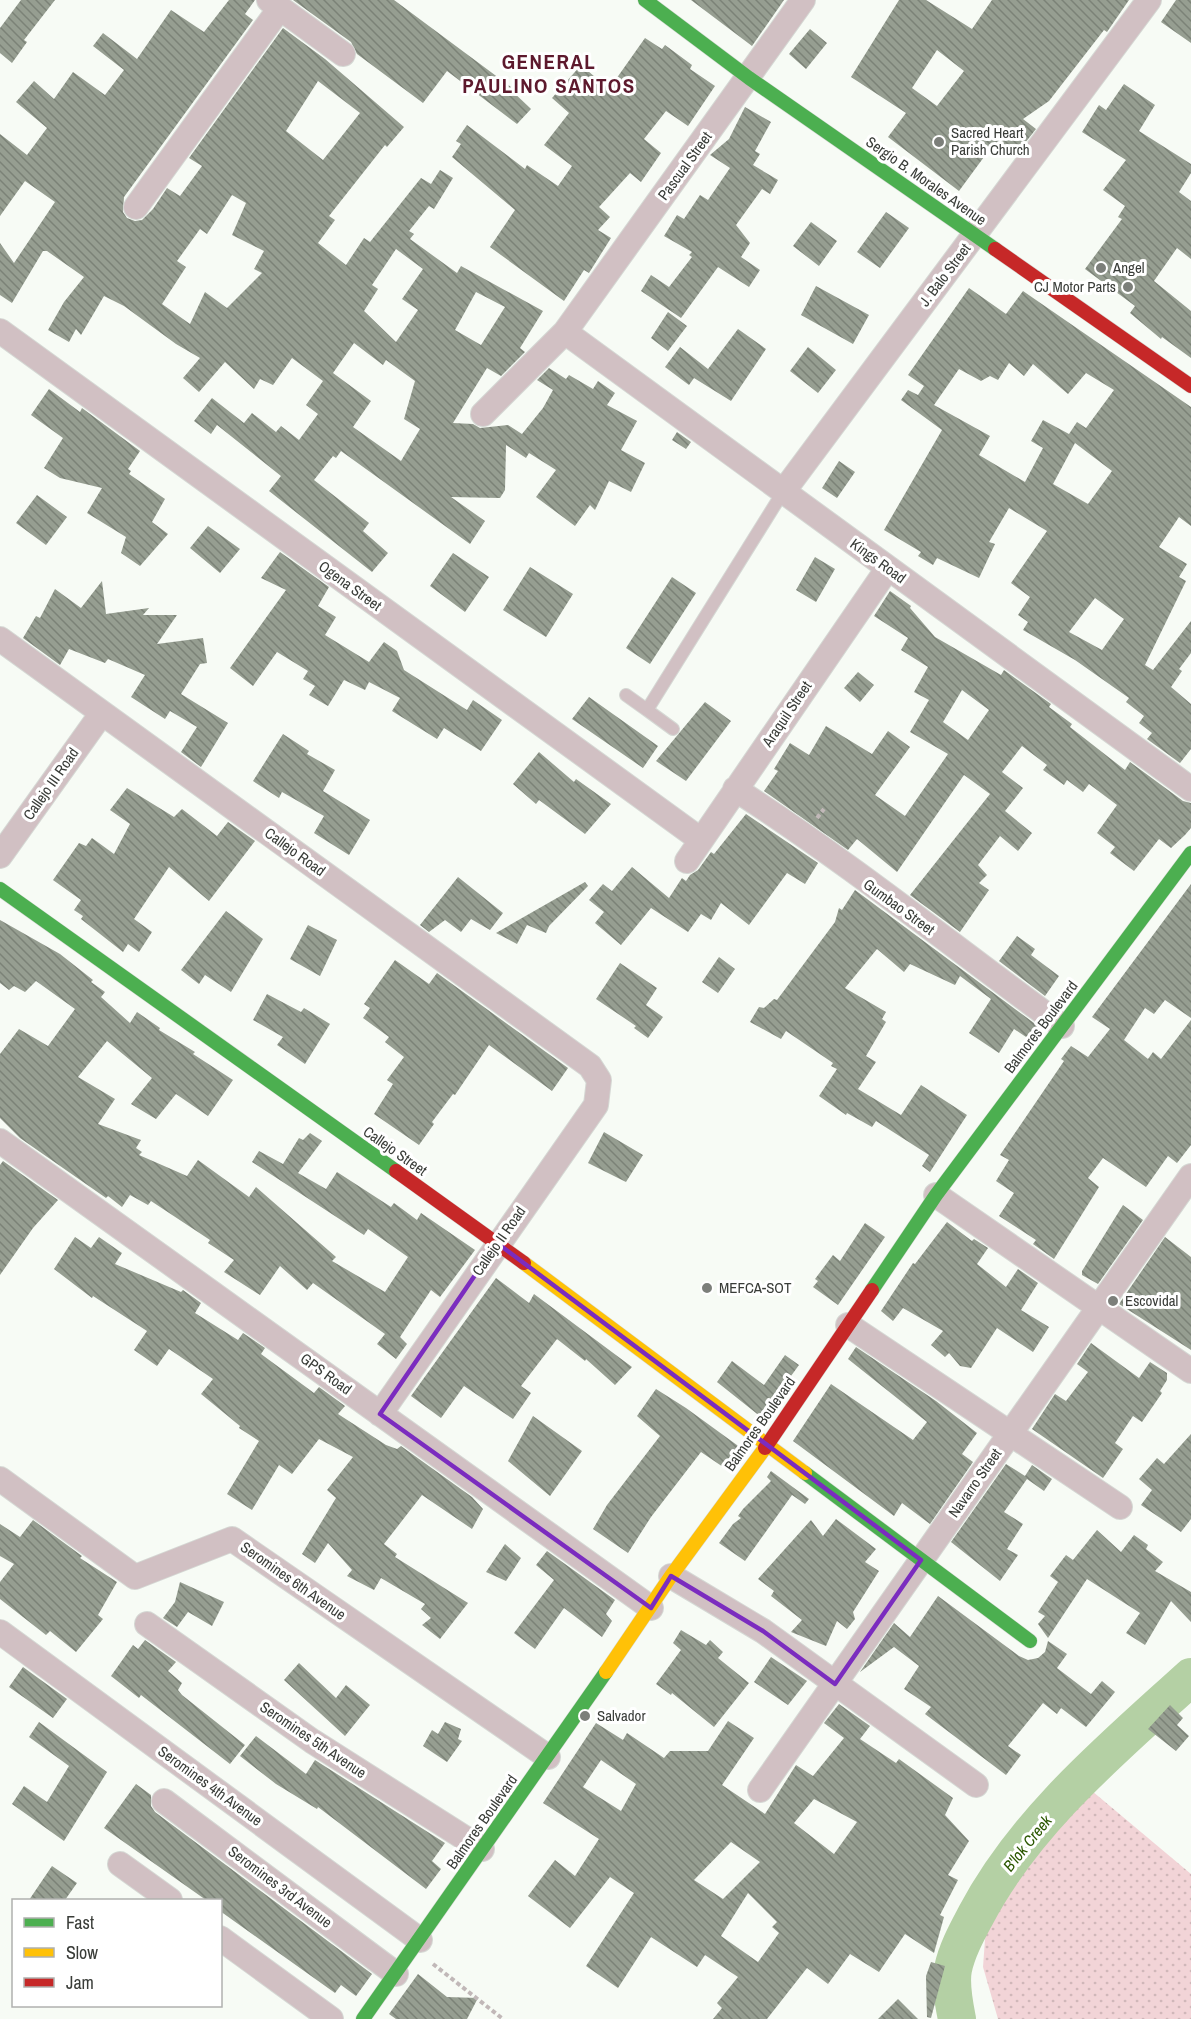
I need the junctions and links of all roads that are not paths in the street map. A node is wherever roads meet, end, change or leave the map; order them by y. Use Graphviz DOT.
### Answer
graph roads {
  1 [pos="645,0"];
  2 [pos="803,0"];
  3 [pos="1149,0"];
  4 [pos="275,4"];
  5 [pos="343,54"];
  6 [pos="749,78"];
  7 [pos="136,207"];
  8 [pos="975,235"];
  9 [pos="0,331"];
  10 [pos="565,332"];
  11 [pos="1191,387"];
  12 [pos="483,414"];
  13 [pos="783,492"];
  14 [pos="888,568"];
  15 [pos="0,639"];
  16 [pos="626,695"];
  17 [pos="647,711"];
  18 [pos="102,713"];
  19 [pos="673,729"];
  20 [pos="735,789"];
  21 [pos="1191,789"];
  22 [pos="701,840"];
  23 [pos="0,856"];
  24 [pos="1190,856"];
  25 [pos="687,861"];
  26 [pos="0,889"];
  27 [pos="1062,1026"];
  28 [pos="590,1066"];
  29 [pos="0,1141"];
  30 [pos="1191,1176"];
  31 [pos="936,1195"];
  32 [pos="497,1243"];
  33 [pos="1100,1307"];
  34 [pos="848,1325"];
  35 [pos="1191,1371"];
  36 [pos="380,1414"];
  37 [pos="1009,1435"];
  38 [pos="768,1444"];
  39 [pos="0,1479"];
  40 [pos="1120,1507"];
  41 [pos="921,1560"];
  42 [pos="671,1576"];
  43 [pos="651,1608"];
  44 [pos="147,1624"];
  45 [pos="0,1632"];
  46 [pos="1030,1641"];
  47 [pos="835,1684"];
  48 [pos="548,1757"];
  49 [pos="976,1785"];
  50 [pos="760,1790"];
  51 [pos="164,1801"];
  52 [pos="482,1850"];
  53 [pos="120,1864"];
  54 [pos="169,1899"];
  55 [pos="222,1939"];
  56 [pos="417,1945"];
  57 [pos="396,1974"];
  58 [pos="331,2019"];
  59 [pos="363,2019"];
  1 -- 6 [label="main road, Sergio B. Morales Avenue"];
  2 -- 6 [label="street, Pascual Street"];
  3 -- 8 [label="street, J. Balo Street"];
  4 -- 5 [label="street"];
  4 -- 7 [label="street"];
  6 -- 8 [label="main road, Sergio B. Morales Avenue"];
  6 -- 10 [label="street, Pascual Street"];
  8 -- 11 [label="main road, Sergio B. Morales Avenue"];
  8 -- 13 [label="street, J. Balo Street"];
  9 -- 22 [label="street, Ogena Street"];
  10 -- 12 [label="street, Pascual Street"];
  10 -- 13 [label="street, Kings Road"];
  13 -- 14 [label="street, Kings Road"];
  13 -- 17 [label="lane"];
  14 -- 20 [label="street, Araquil Street"];
  14 -- 21 [label="street, Kings Road"];
  15 -- 18 [label="street, Callejo Road"];
  16 -- 17 [label="lane"];
  17 -- 19 [label="lane"];
  18 -- 23 [label="street, Callejo III Road"];
  18 -- 28 [label="street, Callejo Road"];
  20 -- 22 [label="street, Araquil Street"];
  20 -- 27 [label="street, Gumbao Street"];
  22 -- 25 [label="street, Araquil Street"];
  24 -- 27 [label="main road, Balmores Boulevard"];
  26 -- 32 [label="main road, Callejo Street"];
  27 -- 31 [label="main road, Balmores Boulevard"];
  28 -- 32 [label="street, Callejo II Road"];
  29 -- 36 [label="street, GPS Road"];
  30 -- 33 [label="street, Navarro Street"];
  31 -- 33 [label="street"];
  31 -- 34 [label="main road, Balmores Boulevard"];
  32 -- 36 [label="street, Callejo II Road"];
  32 -- 38 [label="main road, Callejo Street"];
  33 -- 35 [label="street"];
  33 -- 37 [label="street, Navarro Street"];
  34 -- 37 [label="street"];
  34 -- 38 [label="main road, Balmores Boulevard"];
  36 -- 43 [label="street, GPS Road"];
  37 -- 40 [label="street"];
  37 -- 41 [label="street, Navarro Street"];
  38 -- 41 [label="main road, Callejo Street"];
  38 -- 42 [label="main road, Balmores Boulevard"];
  39 -- 48 [label="street, Seromines 6th Avenue"];
  41 -- 46 [label="main road, Callejo Street"];
  41 -- 47 [label="street, Navarro Street"];
  42 -- 43 [label="main road, Balmores Boulevard"];
  42 -- 47 [label="street"];
  43 -- 48 [label="main road, Balmores Boulevard"];
  44 -- 52 [label="street, Seromines 5th Avenue"];
  45 -- 56 [label="street, Seromines 4th Avenue"];
  47 -- 49 [label="street"];
  47 -- 50 [label="street, Navarro Street"];
  48 -- 52 [label="main road, Balmores Boulevard"];
  51 -- 57 [label="street, Seromines 3rd Avenue"];
  52 -- 56 [label="main road, Balmores Boulevard"];
  53 -- 54 [label="street"];
  55 -- 58 [label="street"];
  56 -- 57 [label="main road, Balmores Boulevard"];
  57 -- 59 [label="main road, Balmores Boulevard"];
}
